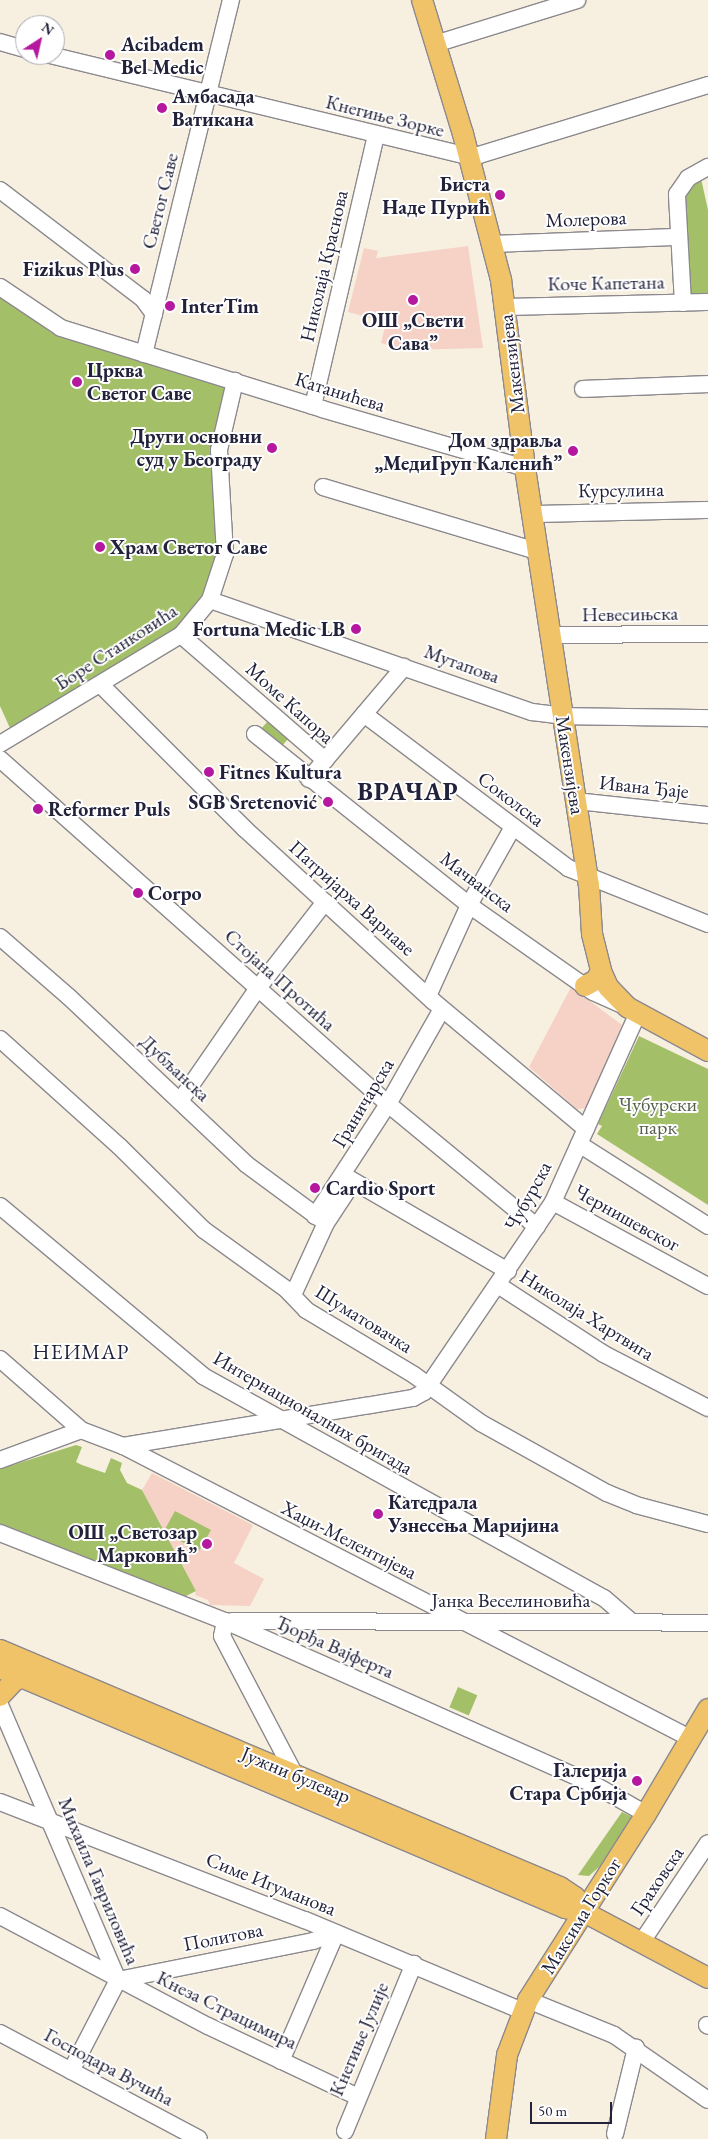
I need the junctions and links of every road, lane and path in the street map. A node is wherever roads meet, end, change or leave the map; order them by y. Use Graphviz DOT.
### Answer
graph roads {
  1 [pos="231,0"];
  2 [pos="422,0"];
  3 [pos="577,0"];
  4 [pos="0,42"];
  5 [pos="435,44"];
  6 [pos="15,46"];
  7 [pos="65,59"];
  8 [pos="708,85"];
  9 [pos="208,95"];
  10 [pos="376,136"];
  11 [pos="469,156"];
  12 [pos="708,167"];
  13 [pos="0,190"];
  14 [pos="680,237"];
  15 [pos="494,244"];
  16 [pos="0,287"];
  17 [pos="160,290"];
  18 [pos="143,299"];
  19 [pos="708,302"];
  20 [pos="683,303"];
  21 [pos="505,307"];
  22 [pos="154,314"];
  23 [pos="144,354"];
  24 [pos="235,381"];
  25 [pos="708,384"];
  26 [pos="583,389"];
  27 [pos="313,406"];
  28 [pos="525,468"];
  29 [pos="323,487"];
  30 [pos="708,510"];
  31 [pos="534,514"];
  32 [pos="539,552"];
  33 [pos="210,600"];
  34 [pos="708,634"];
  35 [pos="181,635"];
  36 [pos="552,635"];
  37 [pos="404,666"];
  38 [pos="101,685"];
  39 [pos="364,714"];
  40 [pos="563,716"];
  41 [pos="708,718"];
  42 [pos="255,734"];
  43 [pos="0,744"];
  44 [pos="0,759"];
  45 [pos="325,760"];
  46 [pos="309,779"];
  47 [pos="576,801"];
  48 [pos="708,815"];
  49 [pos="513,827"];
  50 [pos="588,881"];
  51 [pos="326,902"];
  52 [pos="469,905"];
  53 [pos="708,924"];
  54 [pos="0,937"];
  55 [pos="601,971"];
  56 [pos="585,986"];
  57 [pos="258,988"];
  58 [pos="428,996"];
  59 [pos="442,1009"];
  60 [pos="632,1010"];
  61 [pos="0,1038"];
  62 [pos="708,1051"];
  63 [pos="180,1101"];
  64 [pos="388,1104"];
  65 [pos="586,1129"];
  66 [pos="579,1144"];
  67 [pos="348,1179"];
  68 [pos="553,1202"];
  69 [pos="0,1206"];
  70 [pos="321,1220"];
  71 [pos="708,1226"];
  72 [pos="537,1227"];
  73 [pos="508,1271"];
  74 [pos="498,1285"];
  75 [pos="708,1286"];
  76 [pos="293,1295"];
  77 [pos="0,1359"];
  78 [pos="430,1385"];
  79 [pos="708,1408"];
  80 [pos="280,1422"];
  81 [pos="81,1430"];
  82 [pos="123,1446"];
  83 [pos="0,1460"];
  84 [pos="708,1524"];
  85 [pos="0,1533"];
  86 [pos="629,1620"];
  87 [pos="225,1622"];
  88 [pos="460,1622"];
  89 [pos="708,1623"];
  90 [pos="0,1650"];
  91 [pos="0,1668"];
  92 [pos="22,1678"];
  93 [pos="0,1696"];
  94 [pos="0,1705"];
  95 [pos="708,1709"];
  96 [pos="692,1739"];
  97 [pos="295,1775"];
  98 [pos="0,1802"];
  99 [pos="646,1814"];
  100 [pos="50,1820"];
  101 [pos="708,1843"];
  102 [pos="584,1912"];
  103 [pos="0,1916"];
  104 [pos="336,1933"];
  105 [pos="642,1943"];
  106 [pos="414,1964"];
  107 [pos="708,1978"];
  108 [pos="118,1980"];
  109 [pos="526,2006"];
  110 [pos="0,2033"];
  111 [pos="636,2048"];
  112 [pos="281,2061"];
  113 [pos="71,2071"];
  114 [pos="358,2097"];
  115 [pos="708,2100"];
  116 [pos="345,2131"];
  117 [pos="615,2134"];
  118 [pos="199,2139"];
  119 [pos="496,2139"];
  1 -- 9 [label="street, Светог Саве"];
  2 -- 5 [label="main road, Макензијева"];
  3 -- 5 [label="street"];
  4 -- 6 [label="street"];
  5 -- 11 [label="main road, Макензијева"];
  7 -- 9 [label="street, Кнегиње Зорке"];
  8 -- 11 [label="street, Кнегиње Зорке"];
  9 -- 10 [label="street, Кнегиње Зорке"];
  9 -- 17 [label="street, Светог Саве"];
  10 -- 11 [label="street, Кнегиње Зорке"];
  10 -- 27 [label="street, Николаја Краснова"];
  11 -- 15 [label="main road, Макензијева"];
  12 -- 14 [label="street"];
  13 -- 18 [label="street"];
  14 -- 15 [label="street, Молерова"];
  14 -- 20 [label="street"];
  15 -- 21 [label="main road, Макензијева"];
  16 -- 23 [label="street, Катанићева"];
  17 -- 18 [label="street"];
  17 -- 22 [label="street, Светог Саве"];
  18 -- 22 [label="street"];
  19 -- 20 [label="street, Коче Капетана"];
  20 -- 21 [label="street, Коче Капетана"];
  21 -- 28 [label="main road, Макензијева"];
  22 -- 23 [label="street, Светог Саве"];
  23 -- 24 [label="street, Катанићева"];
  24 -- 27 [label="street, Катанићева"];
  24 -- 33 [label="street, Боре Станковића"];
  25 -- 26 [label="street"];
  27 -- 28 [label="street, Катанићева"];
  28 -- 31 [label="main road, Макензијева"];
  29 -- 32 [label="street"];
  30 -- 31 [label="street, Курсулина"];
  31 -- 32 [label="main road, Макензијева"];
  32 -- 36 [label="main road, Макензијева"];
  33 -- 35 [label="street, Боре Станковића"];
  33 -- 37 [label="street, Мутапова"];
  34 -- 36 [label="street, Невесињска"];
  35 -- 38 [label="street, Боре Станковића"];
  35 -- 45 [label="street, Моме Капора"];
  36 -- 40 [label="main road, Макензијева"];
  37 -- 39 [label="street"];
  37 -- 40 [label="street, Мутапова"];
  38 -- 43 [label="street, Боре Станковића"];
  38 -- 51 [label="street, Патријарха Варнаве"];
  39 -- 45 [label="street"];
  39 -- 49 [label="street, Соколска"];
  40 -- 41 [label="street, Мутапова"];
  40 -- 47 [label="main road, Макензијева"];
  42 -- 46 [label="street"];
  44 -- 57 [label="street, Стојана Протића"];
  45 -- 46 [label="street, Моме Капора"];
  46 -- 52 [label="street, Мачванска"];
  47 -- 48 [label="street, Ивана Ђаје"];
  47 -- 50 [label="main road, Макензијева"];
  49 -- 50 [label="street, Соколска"];
  49 -- 52 [label="street"];
  50 -- 53 [label="street, Соколска"];
  50 -- 55 [label="main road, Макензијева"];
  50 -- 60 [label="main road, Макензијева"];
  51 -- 57 [label="street"];
  51 -- 58 [label="street, Патријарха Варнаве"];
  52 -- 56 [label="street, Мачванска"];
  52 -- 58 [label="street"];
  54 -- 63 [label="street, Дубљанска"];
  55 -- 56 [label="main road"];
  55 -- 60 [label="main road, Макензијева"];
  56 -- 60 [label="street, Мачванска"];
  57 -- 63 [label="street"];
  57 -- 64 [label="street, Стојана Протића"];
  58 -- 59 [label="street, Патријарха Варнаве"];
  59 -- 64 [label="street, Граничарска"];
  59 -- 65 [label="street, Патријарха Варнаве"];
  60 -- 62 [label="main road"];
  60 -- 65 [label="street, Чубурска"];
  61 -- 76 [label="street, Шуматовачка"];
  63 -- 70 [label="street, Дубљанска"];
  64 -- 67 [label="street, Граничарска"];
  64 -- 72 [label="street, Стојана Протића"];
  65 -- 66 [label="street, Чубурска"];
  66 -- 68 [label="street, Чубурска"];
  66 -- 71 [label="street"];
  67 -- 70 [label="street, Граничарска"];
  67 -- 73 [label="street"];
  68 -- 72 [label="street, Чубурска"];
  68 -- 75 [label="street, Чернишевског"];
  69 -- 80 [label="street, Интернационалних бригада"];
  70 -- 76 [label="street, Граничарска"];
  72 -- 73 [label="street, Чубурска"];
  73 -- 74 [label="street, Чубурска"];
  74 -- 78 [label="street, Чубурска"];
  74 -- 79 [label="street, Николаја Хартвига"];
  76 -- 78 [label="street, Шуматовачка"];
  77 -- 81 [label="street, Хаџи-Мелентијева"];
  78 -- 80 [label="street"];
  78 -- 84 [label="street, Шуматовачка"];
  80 -- 82 [label="street"];
  80 -- 86 [label="street, Интернационалних бригада"];
  81 -- 82 [label="street, Хаџи-Мелентијева"];
  81 -- 83 [label="street"];
  82 -- 88 [label="street, Хаџи-Мелентијева"];
  85 -- 87 [label="street, Ђорђа Вајферта"];
  86 -- 88 [label="street, Јанка Веселиновића"];
  86 -- 89 [label="street, Јанка Веселиновића"];
  87 -- 88 [label="street, Јанка Веселиновића"];
  87 -- 97 [label="street"];
  87 -- 99 [label="street, Ђорђа Вајферта"];
  88 -- 96 [label="street, Хаџи-Мелентијева"];
  90 -- 97 [label="main road, Јужни булевар"];
  91 -- 92 [label="main road, Јужни булевар"];
  92 -- 93 [label="main road"];
  92 -- 102 [label="main road, Јужни булевар"];
  94 -- 100 [label="street, Михаила Гавриловића"];
  95 -- 96 [label="main road, Максима Горког"];
  96 -- 99 [label="main road, Максима Горког"];
  97 -- 102 [label="main road, Јужни булевар"];
  98 -- 100 [label="street, Симе Игуманова"];
  99 -- 102 [label="main road, Максима Горког"];
  100 -- 104 [label="street, Симе Игуманова"];
  100 -- 108 [label="street, Михаила Гавриловића"];
  101 -- 105 [label="street, Граховска"];
  102 -- 105 [label="main road, Јужни булевар"];
  102 -- 109 [label="main road, Максима Горког"];
  103 -- 108 [label="street, Кнеза Страцимира"];
  104 -- 106 [label="street, Симе Игуманова"];
  104 -- 108 [label="street, Политова"];
  104 -- 112 [label="street"];
  105 -- 107 [label="main road, Јужни булевар"];
  106 -- 109 [label="street, Симе Игуманова"];
  106 -- 114 [label="street, Кнегиње Јулије"];
  108 -- 112 [label="street, Кнеза Страцимира"];
  108 -- 113 [label="street, Михаила Гавриловића"];
  109 -- 111 [label="street, Симе Игуманова"];
  109 -- 119 [label="main road, Максима Горког"];
  110 -- 113 [label="street, Господара Вучића"];
  111 -- 115 [label="street, Симе Игуманова"];
  111 -- 117 [label="street"];
  112 -- 114 [label="street, Кнеза Страцимира"];
  113 -- 118 [label="street, Господара Вучића"];
  114 -- 116 [label="street, Кнегиње Јулије"];
}
